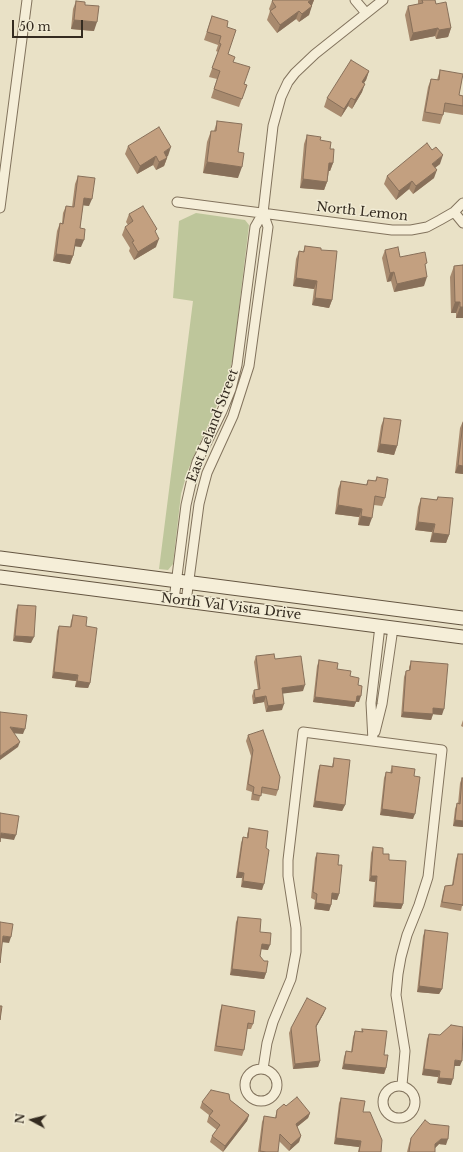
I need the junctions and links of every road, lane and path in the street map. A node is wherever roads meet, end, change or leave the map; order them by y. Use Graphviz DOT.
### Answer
graph roads {
  1 [pos="27,0"];
  2 [pos="355,0"];
  3 [pos="382,0"];
  4 [pos="366,13"];
  5 [pos="177,202"];
  6 [pos="463,203"];
  7 [pos="0,208"];
  8 [pos="454,212"];
  9 [pos="263,213"];
  10 [pos="463,223"];
  11 [pos="0,558"];
  12 [pos="0,577"];
  13 [pos="182,582"];
  14 [pos="180,601"];
  15 [pos="463,618"];
  16 [pos="380,626"];
  17 [pos="393,628"];
  18 [pos="463,637"];
  19 [pos="376,664"];
  20 [pos="388,665"];
  21 [pos="373,741"];
  22 [pos="263,1069"];
  23 [pos="402,1085"];
  1 -- 7 [label="street"];
  2 -- 4 [label="street"];
  3 -- 4 [label="street, East Leland Street"];
  4 -- 9 [label="street, East Leland Street"];
  5 -- 9 [label="street, North Lemon"];
  6 -- 8 [label="street, North Lemon"];
  8 -- 9 [label="street, North Lemon"];
  8 -- 10 [label="street"];
  9 -- 13 [label="street, East Leland Street"];
  9 -- 13 [label="street, East Leland Street"];
  11 -- 13 [label="main road, North Val Vista Drive"];
  12 -- 14 [label="main road, North Val Vista Drive"];
  13 -- 14 [label="street, East Leland Street"];
  13 -- 15 [label="main road, North Val Vista Drive"];
  14 -- 16 [label="main road, North Val Vista Drive"];
  16 -- 17 [label="main road, North Val Vista Drive"];
  16 -- 19 [label="street"];
  17 -- 18 [label="main road, North Val Vista Drive"];
  17 -- 20 [label="street"];
  19 -- 20 [label="street"];
  19 -- 21 [label="street"];
  20 -- 21 [label="street"];
  21 -- 22 [label="street"];
  21 -- 23 [label="street"];
}
